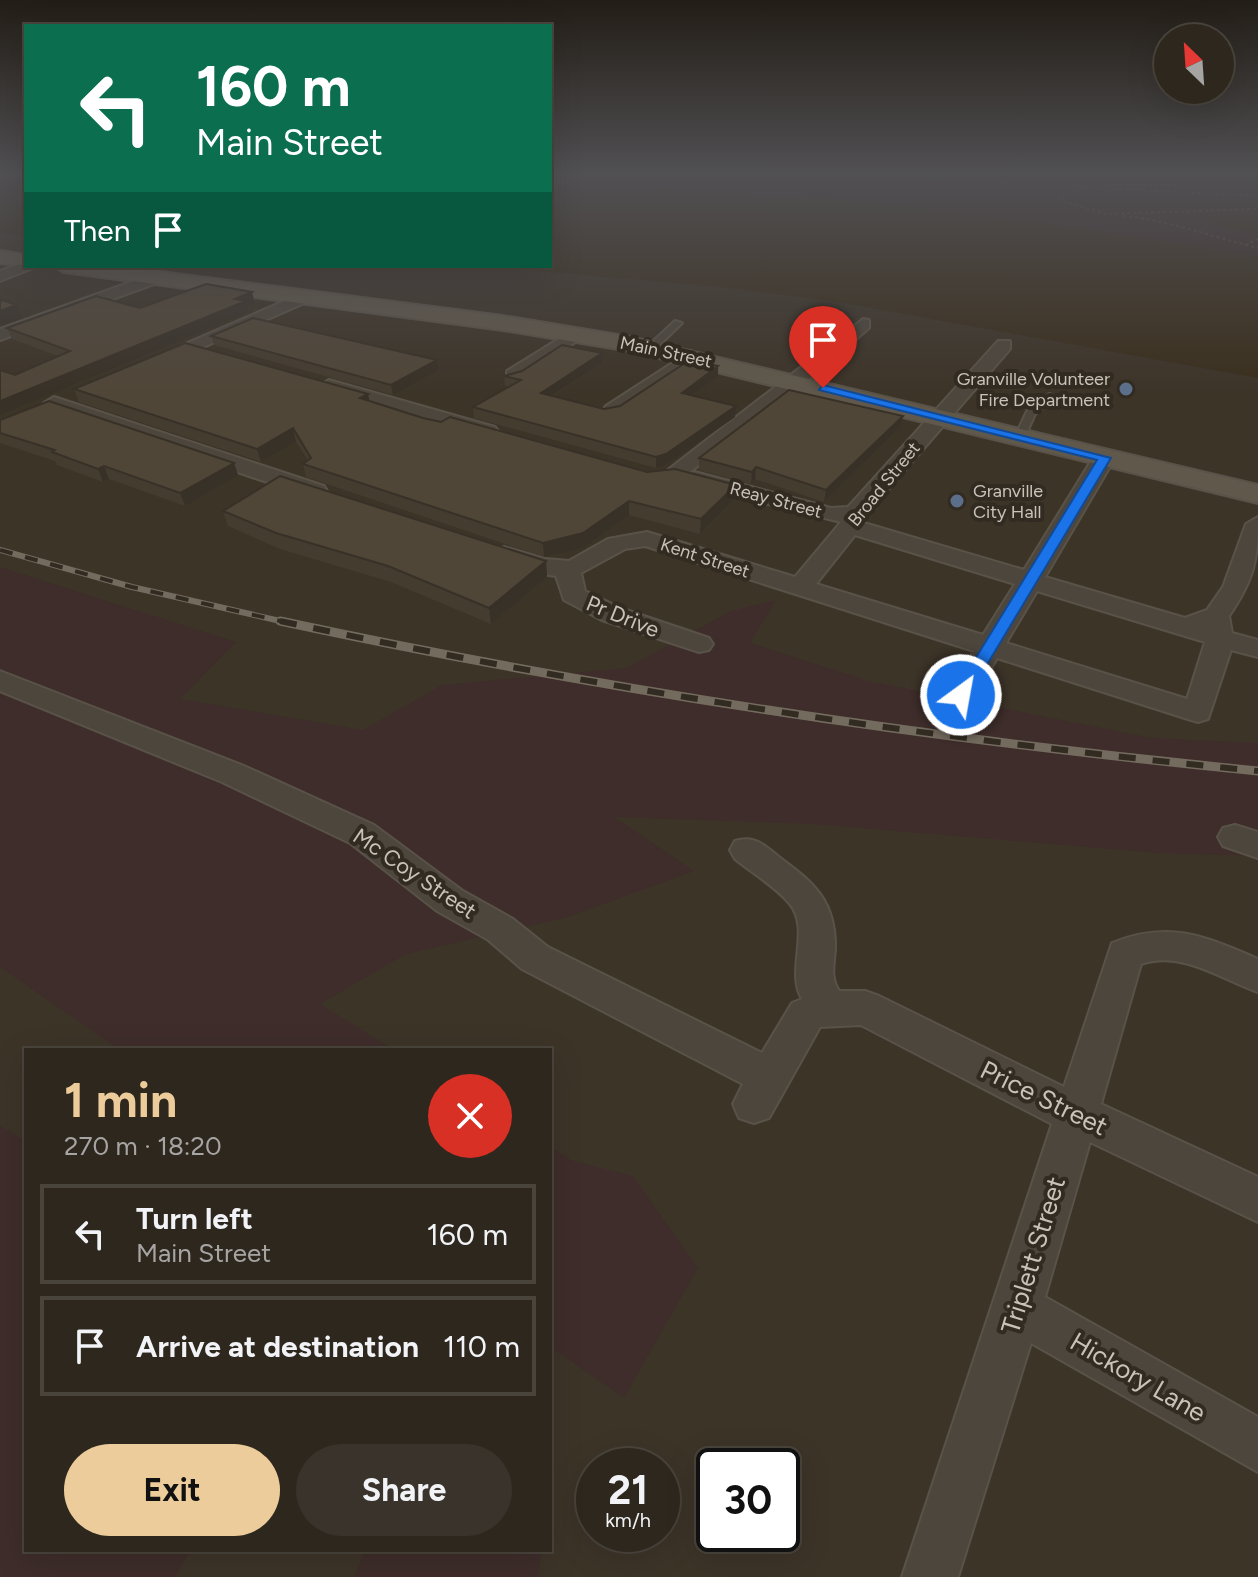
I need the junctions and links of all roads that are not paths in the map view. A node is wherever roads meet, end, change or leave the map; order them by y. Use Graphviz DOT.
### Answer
graph roads {
  1 [pos="0,257"];
  2 [pos="24,261"];
  3 [pos="24,268"];
  4 [pos="79,268"];
  5 [pos="0,276"];
  6 [pos="156,278"];
  7 [pos="303,298"];
  8 [pos="678,323"];
  9 [pos="863,324"];
  10 [pos="575,334"];
  11 [pos="0,335"];
  12 [pos="1004,345"];
  13 [pos="190,347"];
  14 [pos="651,348"];
  15 [pos="220,356"];
  16 [pos="691,357"];
  17 [pos="136,369"];
  18 [pos="514,375"];
  19 [pos="794,380"];
  20 [pos="310,381"];
  21 [pos="81,391"];
  22 [pos="1052,396"];
  23 [pos="613,410"];
  24 [pos="937,418"];
  25 [pos="506,436"];
  26 [pos="1020,437"];
  27 [pos="1104,458"];
  28 [pos="1258,494"];
  29 [pos="335,497"];
  30 [pos="852,520"];
  31 [pos="1258,524"];
  32 [pos="482,547"];
  33 [pos="567,568"];
  34 [pos="1030,582"];
  35 [pos="798,589"];
  36 [pos="1247,589"];
  37 [pos="1218,627"];
  38 [pos="699,644"];
  39 [pos="992,646"];
  40 [pos="1258,649"];
  41 [pos="0,680"];
  42 [pos="961,695"];
  43 [pos="747,850"];
  44 [pos="1258,976"];
  45 [pos="829,1007"];
  46 [pos="1076,1114"];
  47 [pos="1258,1200"];
  48 [pos="1018,1308"];
  49 [pos="1258,1446"];
  50 [pos="942,1572"];
  1 -- 2 [label="main road"];
  3 -- 5 [label="street"];
  4 -- 6 [label="main road, Main Street"];
  6 -- 7 [label="main road, Main Street"];
  6 -- 11 [label="street"];
  7 -- 10 [label="main road, Main Street"];
  7 -- 13 [label="street"];
  8 -- 14 [label="lane"];
  9 -- 19 [label="street"];
  10 -- 14 [label="main road, Main Street"];
  10 -- 18 [label="street"];
  12 -- 24 [label="street, Broad Street"];
  13 -- 15 [label="street"];
  13 -- 17 [label="street"];
  14 -- 16 [label="main road, Main Street"];
  16 -- 19 [label="main road, Main Street"];
  16 -- 23 [label="street"];
  19 -- 24 [label="main road, Main Street"];
  19 -- 30 [label="street, Reay Street"];
  20 -- 25 [label="street"];
  21 -- 29 [label="street"];
  22 -- 26 [label="lane"];
  24 -- 26 [label="main road, Main Street"];
  24 -- 30 [label="street, Broad Street"];
  26 -- 27 [label="main road, Main Street"];
  27 -- 28 [label="main road, Main Street"];
  27 -- 34 [label="street"];
  30 -- 34 [label="street, Reay Street"];
  30 -- 35 [label="street, Broad Street"];
  31 -- 36 [label="street"];
  32 -- 33 [label="street"];
  33 -- 35 [label="street, Kent Street"];
  33 -- 38 [label="street, Pr Drive"];
  34 -- 37 [label="street, Reay Street"];
  34 -- 39 [label="street"];
  35 -- 39 [label="street, Kent Street"];
  36 -- 37 [label="street"];
  37 -- 39 [label="street, Kent Street"];
  37 -- 40 [label="street, Reay Street"];
  39 -- 42 [label="street"];
  41 -- 45 [label="street, Mc Coy Street"];
  43 -- 45 [label="street"];
  44 -- 46 [label="street, Triplett Street"];
  45 -- 46 [label="street, Price Street"];
  46 -- 47 [label="street, Price Street"];
  46 -- 48 [label="street, Triplett Street"];
  48 -- 49 [label="street, Hickory Lane"];
  48 -- 50 [label="street, Triplett Street"];
}
